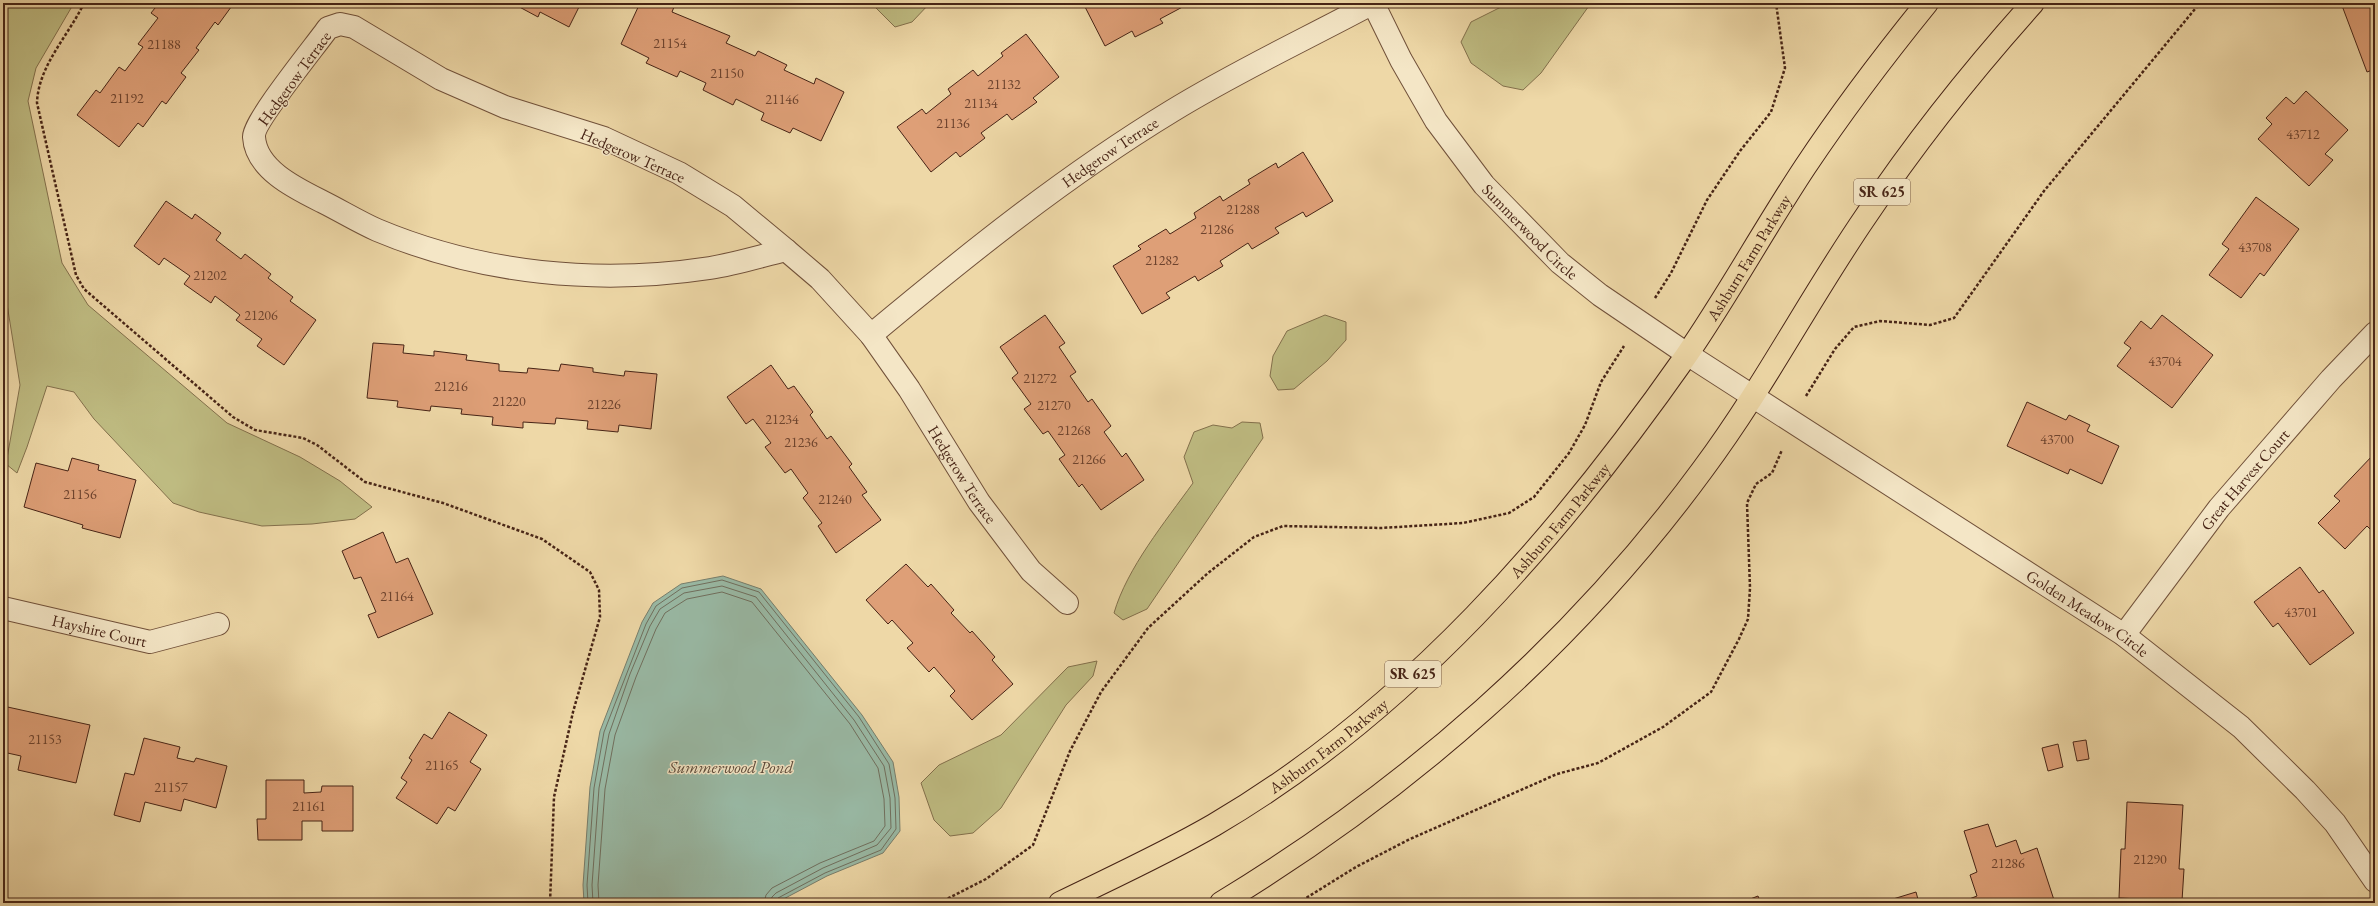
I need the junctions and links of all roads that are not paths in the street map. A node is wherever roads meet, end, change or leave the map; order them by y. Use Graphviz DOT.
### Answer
graph roads {
  1 [pos="1373,3"];
  2 [pos="1927,3"];
  3 [pos="2033,3"];
  4 [pos="786,250"];
  5 [pos="2375,333"];
  6 [pos="871,335"];
  7 [pos="1687,354"];
  8 [pos="1754,397"];
  9 [pos="1067,603"];
  10 [pos="3,608"];
  11 [pos="218,624"];
  12 [pos="2124,635"];
  13 [pos="2375,881"];
  14 [pos="1060,903"];
  15 [pos="1221,903"];
  1 -- 6 [label="street, Hedgerow Terrace"];
  1 -- 7 [label="street, Summerwood Circle"];
  2 -- 7 [label="main road, Ashburn Farm Parkway / SR 625"];
  3 -- 8 [label="main road, SR 625"];
  4 -- 4 [label="street, Hedgerow Terrace"];
  4 -- 6 [label="street, Hedgerow Terrace"];
  5 -- 12 [label="street, Great Harvest Court"];
  6 -- 9 [label="street, Hedgerow Terrace"];
  7 -- 8 [label="street, Summerwood Circle"];
  7 -- 14 [label="main road, Ashburn Farm Parkway / SR 625"];
  8 -- 12 [label="street, Golden Meadow Circle"];
  8 -- 15 [label="main road, SR 625"];
  10 -- 11 [label="street, Hayshire Court"];
  12 -- 13 [label="street, Golden Meadow Circle"];
}
